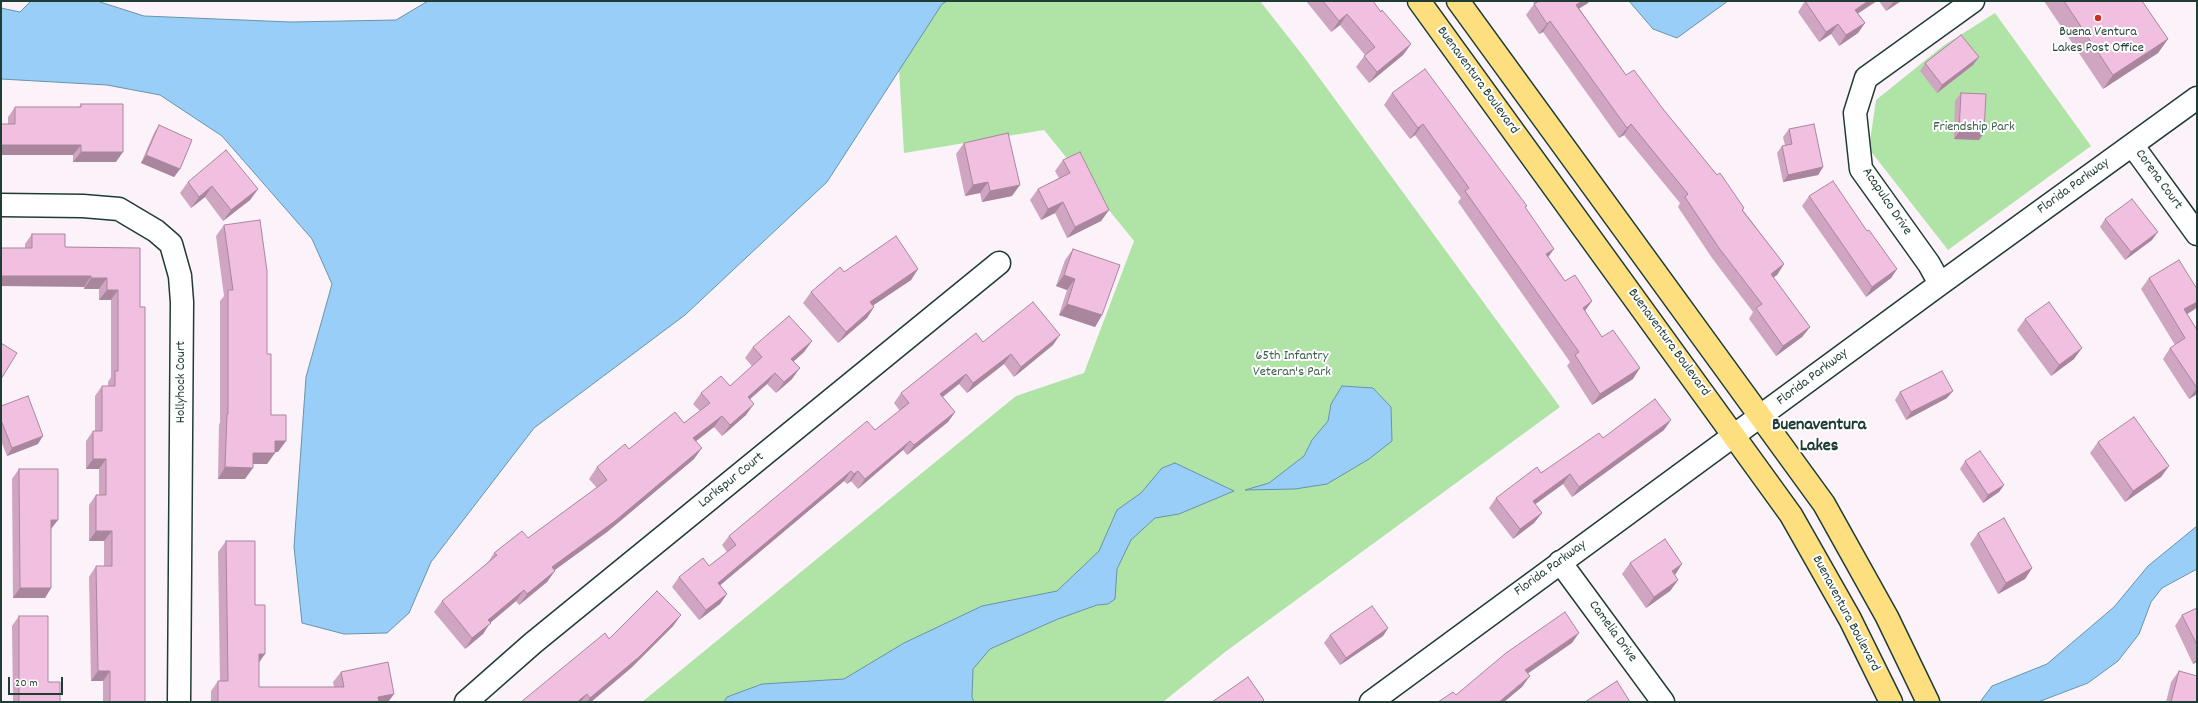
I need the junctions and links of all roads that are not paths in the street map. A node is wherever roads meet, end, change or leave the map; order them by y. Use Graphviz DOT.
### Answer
graph roads {
  1 [pos="1419,1"];
  2 [pos="1458,1"];
  3 [pos="1973,1"];
  4 [pos="2197,98"];
  5 [pos="2133,146"];
  6 [pos="1,205"];
  7 [pos="2197,234"];
  8 [pos="999,263"];
  9 [pos="1940,284"];
  10 [pos="1760,417"];
  11 [pos="1735,435"];
  12 [pos="1560,562"];
  13 [pos="179,702"];
  14 [pos="466,702"];
  15 [pos="1371,702"];
  16 [pos="1663,702"];
  17 [pos="1891,702"];
  18 [pos="1928,702"];
  1 -- 11 [label="main road, Buenaventura Boulevard"];
  2 -- 10 [label="main road"];
  3 -- 9 [label="street, Acapulco Drive"];
  4 -- 5 [label="street, Florida Parkway"];
  5 -- 7 [label="street, Corena Court"];
  5 -- 9 [label="street, Florida Parkway"];
  6 -- 13 [label="street, Hollyhock Court"];
  8 -- 14 [label="street, Larkspur Court"];
  9 -- 10 [label="street, Florida Parkway"];
  10 -- 11 [label="street, Florida Parkway"];
  10 -- 18 [label="main road"];
  11 -- 12 [label="street, Florida Parkway"];
  11 -- 17 [label="main road, Buenaventura Boulevard"];
  12 -- 15 [label="street, Florida Parkway"];
  12 -- 16 [label="street, Camelia Drive"];
}
